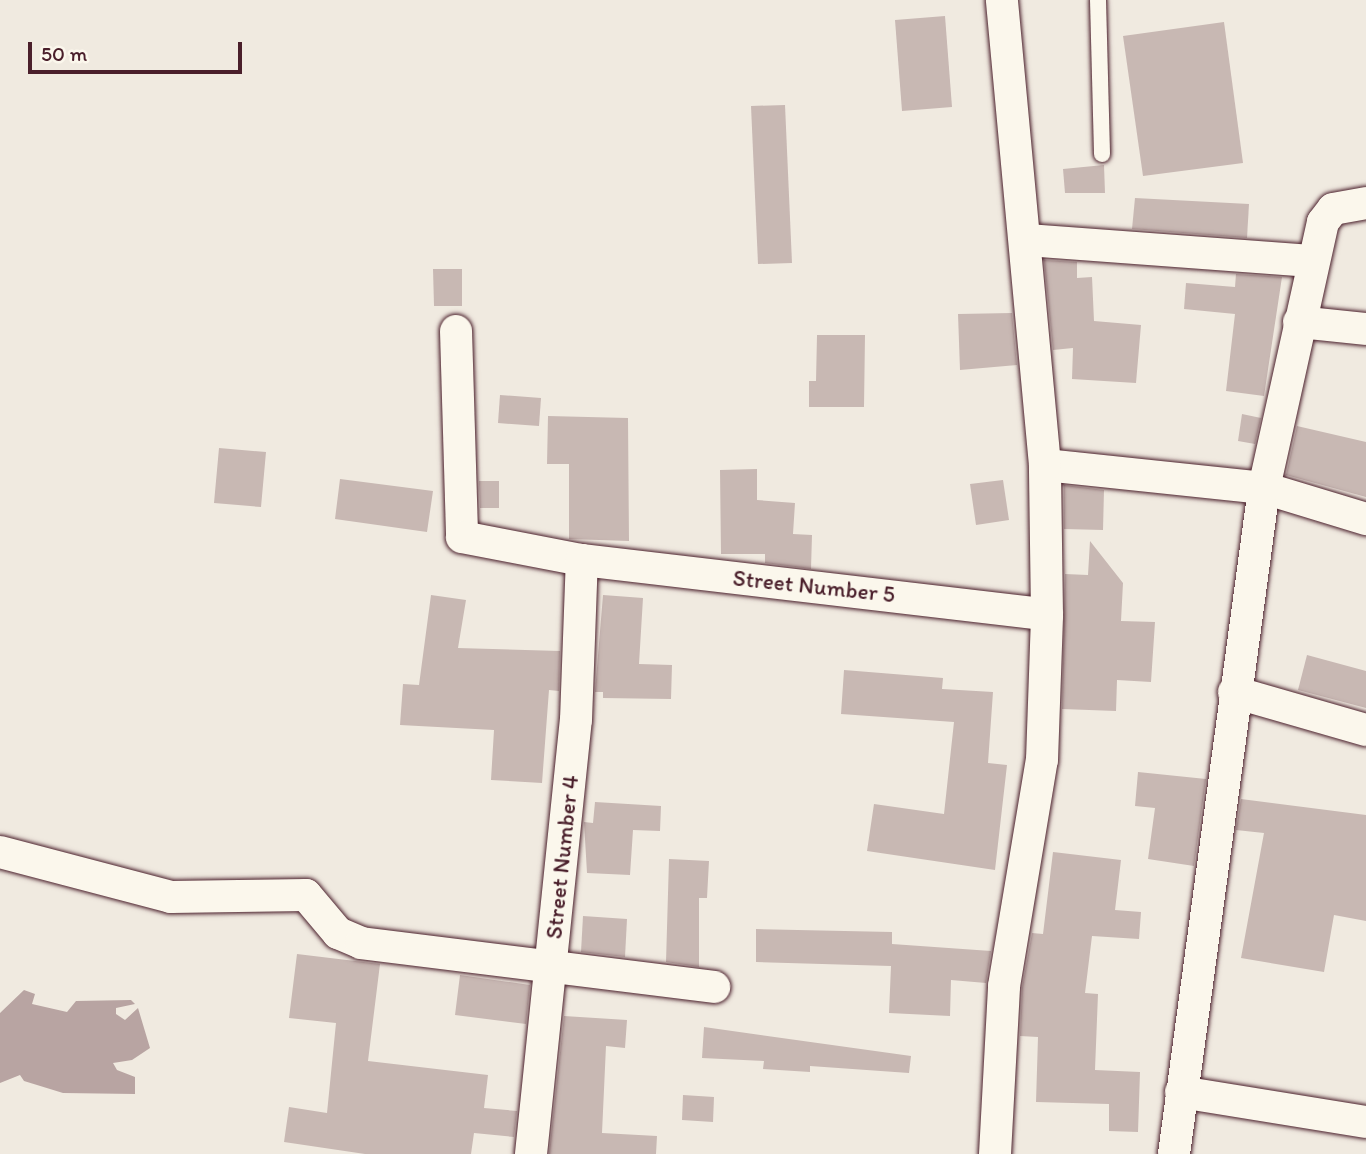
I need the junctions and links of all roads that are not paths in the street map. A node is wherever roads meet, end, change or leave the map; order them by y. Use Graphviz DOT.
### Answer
graph roads {
  1 [pos="1002,0"];
  2 [pos="1098,0"];
  3 [pos="1102,154"];
  4 [pos="1366,203"];
  5 [pos="1026,240"];
  6 [pos="1312,261"];
  7 [pos="1299,322"];
  8 [pos="1366,329"];
  9 [pos="456,331"];
  10 [pos="1045,466"];
  11 [pos="1264,488"];
  12 [pos="1366,519"];
  13 [pos="582,560"];
  14 [pos="1047,615"];
  15 [pos="1234,692"];
  16 [pos="1366,730"];
  17 [pos="0,852"];
  18 [pos="551,970"];
  19 [pos="714,987"];
  20 [pos="1181,1092"];
  21 [pos="1366,1122"];
  22 [pos="531,1154"];
  23 [pos="995,1154"];
  24 [pos="1174,1154"];
  1 -- 5 [label="street"];
  2 -- 3 [label="lane"];
  4 -- 6 [label="street"];
  5 -- 6 [label="street"];
  5 -- 10 [label="street"];
  6 -- 7 [label="street"];
  7 -- 8 [label="street"];
  7 -- 11 [label="street"];
  9 -- 13 [label="street, Street Number 5"];
  10 -- 11 [label="street"];
  10 -- 14 [label="street"];
  11 -- 12 [label="street"];
  11 -- 15 [label="street"];
  13 -- 14 [label="street, Street Number 5"];
  13 -- 18 [label="street, Street Number 4"];
  14 -- 23 [label="street"];
  15 -- 16 [label="street"];
  15 -- 20 [label="street"];
  17 -- 18 [label="street"];
  18 -- 19 [label="street"];
  18 -- 22 [label="street, Street Number 4"];
  20 -- 21 [label="street"];
  20 -- 24 [label="street"];
}
